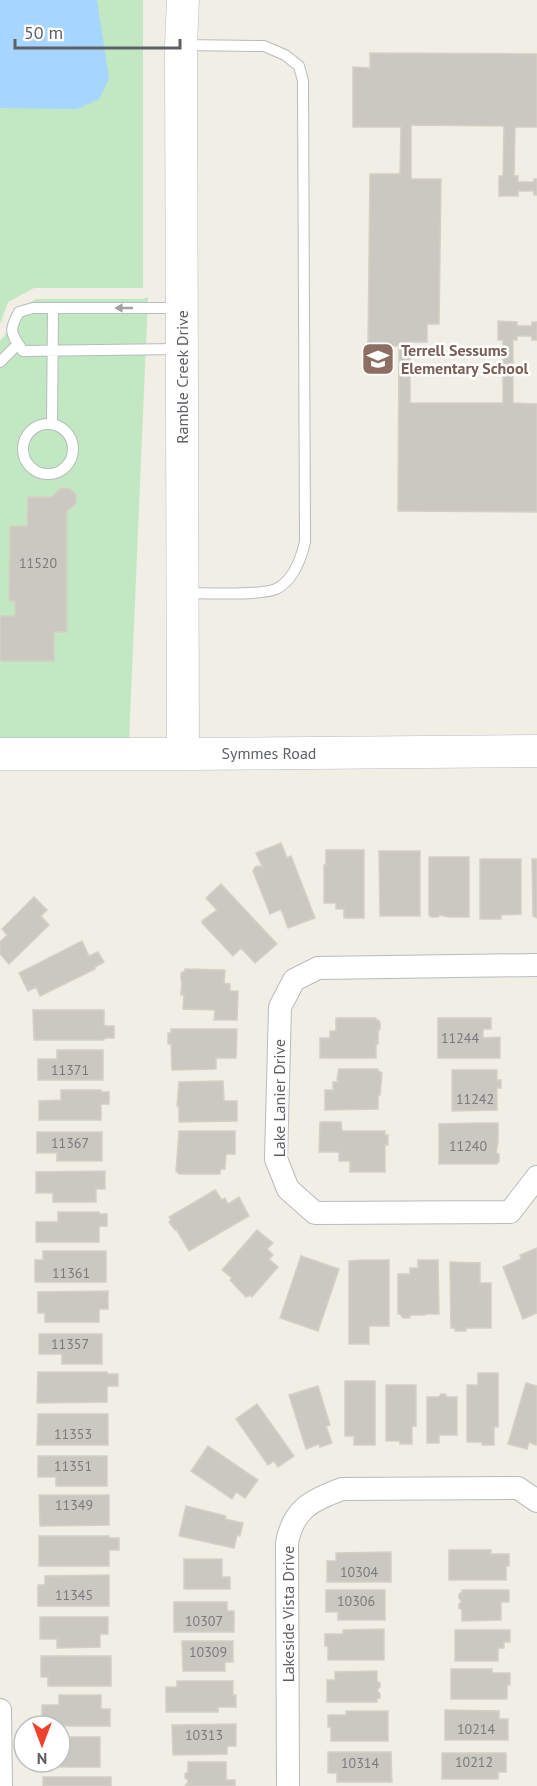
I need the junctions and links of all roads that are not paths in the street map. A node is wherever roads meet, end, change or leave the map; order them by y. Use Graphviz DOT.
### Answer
graph roads {
  1 [pos="183,0"];
  2 [pos="181,45"];
  3 [pos="53,308"];
  4 [pos="182,308"];
  5 [pos="18,344"];
  6 [pos="182,348"];
  7 [pos="53,352"];
  8 [pos="0,362"];
  9 [pos="52,423"];
  10 [pos="182,593"];
  11 [pos="537,751"];
  12 [pos="0,754"];
  13 [pos="183,754"];
  14 [pos="537,965"];
  15 [pos="537,1177"];
  16 [pos="537,1500"];
  17 [pos="0,1710"];
  18 [pos="1,1786"];
  19 [pos="288,1786"];
  1 -- 2 [label="street, Ramble Creek Drive"];
  2 -- 4 [label="street, Ramble Creek Drive"];
  2 -- 10 [label="lane"];
  4 -- 3 [label="lane, one-way"];
  3 -- 5 [label="lane"];
  3 -- 7 [label="lane"];
  4 -- 6 [label="street, Ramble Creek Drive"];
  5 -- 7 [label="lane"];
  5 -- 8 [label="lane"];
  6 -- 7 [label="lane"];
  6 -- 10 [label="street, Ramble Creek Drive"];
  7 -- 9 [label="lane"];
  9 -- 9 [label="lane"];
  10 -- 13 [label="street, Ramble Creek Drive"];
  11 -- 13 [label="street, Symmes Road"];
  12 -- 13 [label="street, Symmes Road"];
  14 -- 15 [label="street, Lake Lanier Drive"];
  16 -- 19 [label="street, Lakeside Vista Drive"];
  17 -- 18 [label="street"];
}
